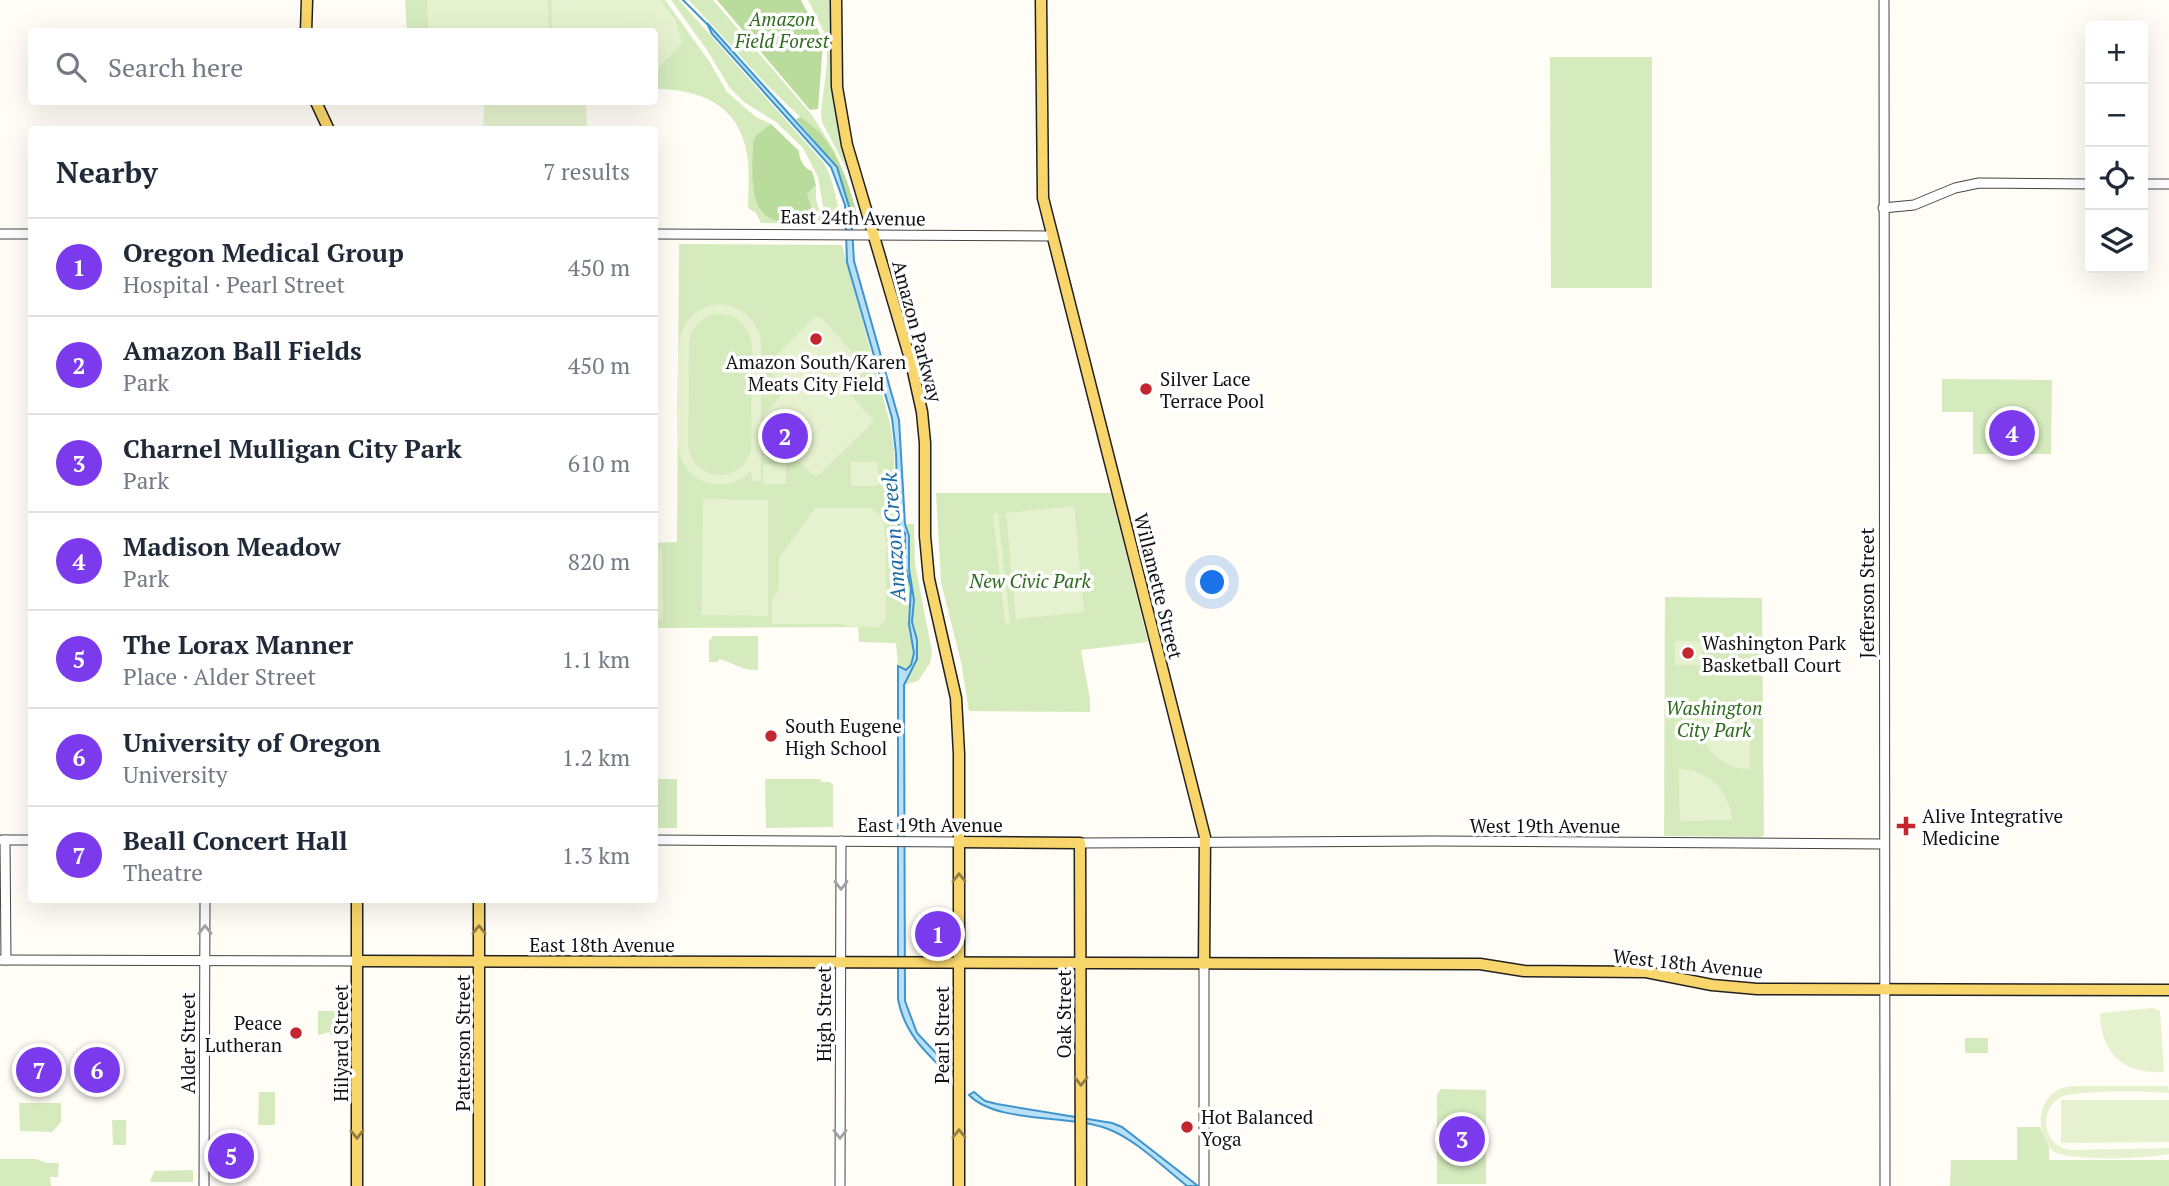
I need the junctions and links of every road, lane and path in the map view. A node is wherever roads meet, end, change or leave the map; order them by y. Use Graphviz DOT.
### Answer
graph roads {
  1 [pos="307,0"];
  2 [pos="836,0"];
  3 [pos="1041,0"];
  4 [pos="1884,0"];
  5 [pos="306,28"];
  6 [pos="317,105"];
  7 [pos="327,126"];
  8 [pos="2085,184"];
  9 [pos="2148,184"];
  10 [pos="2169,184"];
  11 [pos="1883,208"];
  12 [pos="0,234"];
  13 [pos="28,234"];
  14 [pos="658,234"];
  15 [pos="873,235"];
  16 [pos="1052,236"];
  17 [pos="2,840"];
  18 [pos="28,840"];
  19 [pos="658,840"];
  20 [pos="841,841"];
  21 [pos="959,842"];
  22 [pos="1080,843"];
  23 [pos="1206,844"];
  24 [pos="1884,844"];
  25 [pos="205,903"];
  26 [pos="357,903"];
  27 [pos="479,903"];
  28 [pos="3,960"];
  29 [pos="205,961"];
  30 [pos="357,961"];
  31 [pos="479,961"];
  32 [pos="841,962"];
  33 [pos="959,962"];
  34 [pos="1080,963"];
  35 [pos="1204,964"];
  36 [pos="1884,989"];
  37 [pos="2169,990"];
  38 [pos="204,1186"];
  39 [pos="357,1186"];
  40 [pos="479,1186"];
  41 [pos="840,1186"];
  42 [pos="959,1186"];
  43 [pos="1081,1186"];
  44 [pos="1204,1186"];
  45 [pos="1885,1186"];
  1 -- 5 [label="main road"];
  2 -- 15 [label="main road, Amazon Parkway"];
  3 -- 16 [label="main road, Willamette Street"];
  4 -- 11 [label="street, Jefferson Street"];
  6 -- 7 [label="main road"];
  8 -- 11 [label="street"];
  9 -- 10 [label="street"];
  11 -- 24 [label="street, Jefferson Street"];
  12 -- 13 [label="street"];
  14 -- 15 [label="street, East 24th Avenue"];
  15 -- 16 [label="street, East 24th Avenue"];
  15 -- 21 [label="main road, Amazon Parkway"];
  16 -- 23 [label="main road, Willamette Street"];
  17 -- 18 [label="street"];
  17 -- 28 [label="street"];
  19 -- 20 [label="street, East 19th Avenue"];
  20 -- 21 [label="street, East 19th Avenue"];
  20 -- 32 [label="street, High Street, one-way"];
  21 -- 22 [label="main road, East 19th Avenue"];
  33 -- 21 [label="main road, Pearl Street, one-way"];
  22 -- 23 [label="street, East 19th Avenue"];
  22 -- 34 [label="main road, Oak Street"];
  23 -- 24 [label="street, West 19th Avenue"];
  23 -- 35 [label="main road, Willamette Street"];
  24 -- 36 [label="street, Jefferson Street"];
  29 -- 25 [label="street, Alder Street, one-way"];
  26 -- 30 [label="main road, Hilyard Street"];
  31 -- 27 [label="main road, Patterson Street, one-way"];
  28 -- 29 [label="street, East 18th Avenue"];
  29 -- 30 [label="street, East 18th Avenue"];
  29 -- 38 [label="street, Alder Street"];
  30 -- 31 [label="main road, East 18th Avenue"];
  30 -- 39 [label="main road, Hilyard Street, one-way"];
  31 -- 32 [label="main road, East 18th Avenue"];
  31 -- 40 [label="main road, Patterson Street"];
  32 -- 33 [label="main road, East 18th Avenue"];
  32 -- 41 [label="street, High Street, one-way"];
  33 -- 34 [label="main road, East 18th Avenue"];
  42 -- 33 [label="main road, Pearl Street, one-way"];
  34 -- 35 [label="main road, East 18th Avenue"];
  34 -- 43 [label="main road, Oak Street, one-way"];
  35 -- 36 [label="main road, West 18th Avenue"];
  35 -- 44 [label="street, Willamette Street"];
  36 -- 37 [label="main road, West 18th Avenue"];
  36 -- 45 [label="street, Jefferson Street"];
}
